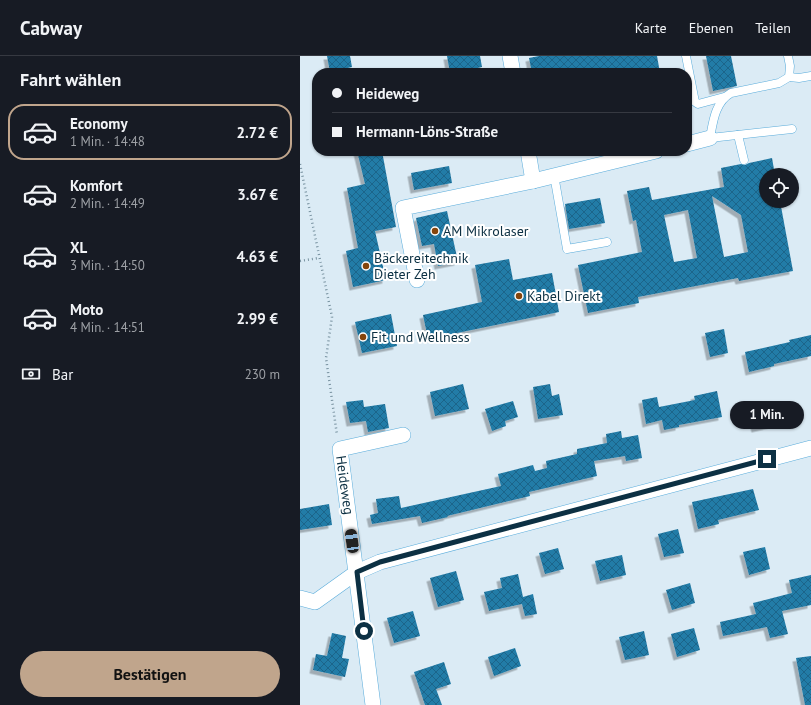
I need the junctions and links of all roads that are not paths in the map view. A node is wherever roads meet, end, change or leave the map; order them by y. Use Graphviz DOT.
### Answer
graph roads {
  1 [pos="510,56"];
  2 [pos="686,56"];
  3 [pos="788,56"];
  4 [pos="512,68"];
  5 [pos="688,68"];
  6 [pos="811,76"];
  7 [pos="789,77"];
  8 [pos="692,87"];
  9 [pos="724,97"];
  10 [pos="792,129"];
  11 [pos="738,135"];
  12 [pos="710,138"];
  13 [pos="692,143"];
  14 [pos="529,156"];
  15 [pos="635,156"];
  16 [pos="744,160"];
  17 [pos="554,175"];
  18 [pos="533,181"];
  19 [pos="607,242"];
  20 [pos="417,280"];
  21 [pos="404,435"];
  22 [pos="811,448"];
  23 [pos="357,572"];
  24 [pos="300,598"];
  25 [pos="373,705"];
  1 -- 4 [label="street"];
  2 -- 5 [label="lane"];
  3 -- 7 [label="lane"];
  6 -- 7 [label="lane"];
  7 -- 9 [label="lane"];
  8 -- 9 [label="lane"];
  9 -- 12 [label="lane"];
  10 -- 11 [label="lane"];
  11 -- 12 [label="lane"];
  11 -- 16 [label="lane"];
  12 -- 13 [label="street"];
  14 -- 18 [label="street"];
  15 -- 17 [label="street"];
  17 -- 18 [label="street"];
  17 -- 19 [label="lane"];
  18 -- 20 [label="street"];
  21 -- 23 [label="street, Heideweg"];
  22 -- 23 [label="street"];
  23 -- 24 [label="street"];
  23 -- 25 [label="street, Heideweg"];
}
